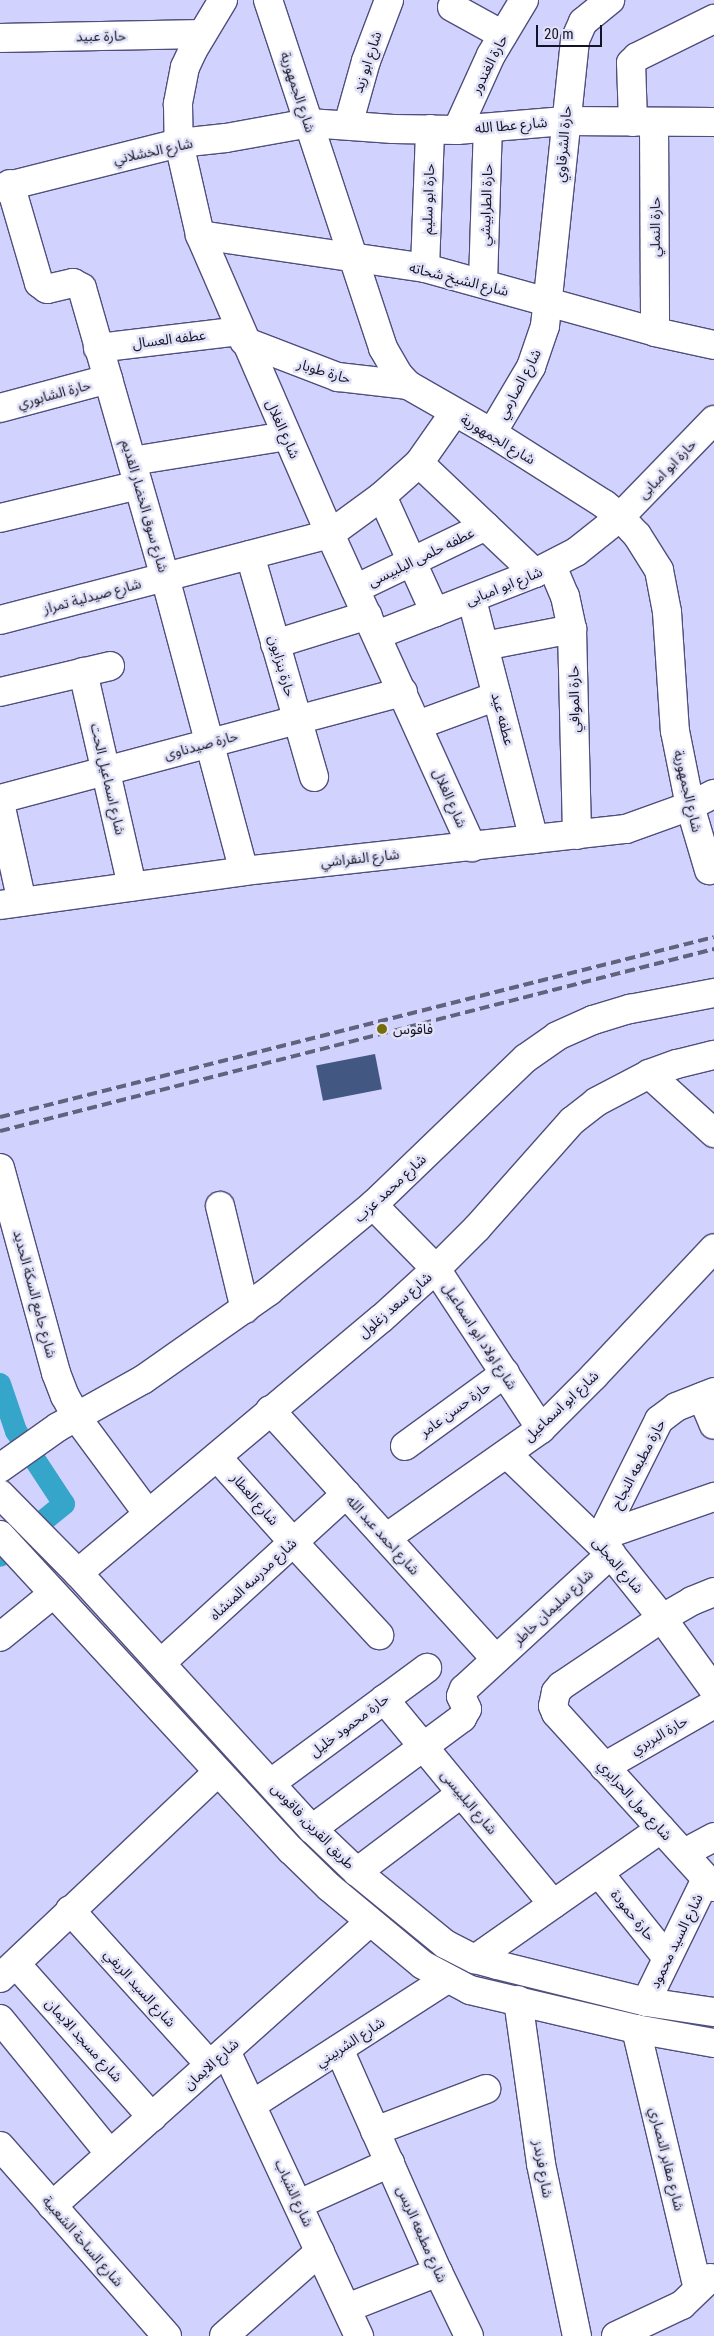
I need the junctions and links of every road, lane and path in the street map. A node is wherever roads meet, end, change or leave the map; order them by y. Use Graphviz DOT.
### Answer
graph roads {
  1 [pos="223,0"];
  2 [pos="268,0"];
  3 [pos="389,0"];
  4 [pos="524,0"];
  5 [pos="591,5"];
  6 [pos="452,6"];
  7 [pos="714,19"];
  8 [pos="202,34"];
  9 [pos="503,35"];
  10 [pos="0,38"];
  11 [pos="565,121"];
  12 [pos="644,122"];
  13 [pos="714,122"];
  14 [pos="308,123"];
  15 [pos="348,126"];
  16 [pos="488,128"];
  17 [pos="444,130"];
  18 [pos="180,143"];
  19 [pos="5,186"];
  20 [pos="200,235"];
  21 [pos="352,256"];
  22 [pos="426,268"];
  23 [pos="483,282"];
  24 [pos="549,304"];
  25 [pos="655,332"];
  26 [pos="242,336"];
  27 [pos="714,345"];
  28 [pos="98,348"];
  29 [pos="108,380"];
  30 [pos="408,385"];
  31 [pos="0,408"];
  32 [pos="454,413"];
  33 [pos="711,430"];
  34 [pos="492,434"];
  35 [pos="286,436"];
  36 [pos="419,463"];
  37 [pos="135,473"];
  38 [pos="382,496"];
  39 [pos="620,517"];
  40 [pos="0,518"];
  41 [pos="486,526"];
  42 [pos="330,534"];
  43 [pos="250,555"];
  44 [pos="412,562"];
  45 [pos="544,570"];
  46 [pos="165,577"];
  47 [pos="355,589"];
  48 [pos="472,600"];
  49 [pos="434,612"];
  50 [pos="0,620"];
  51 [pos="373,625"];
  52 [pos="572,628"];
  53 [pos="275,644"];
  54 [pos="484,646"];
  55 [pos="110,666"];
  56 [pos="83,672"];
  57 [pos="0,692"];
  58 [pos="403,692"];
  59 [pos="497,696"];
  60 [pos="297,720"];
  61 [pos="418,725"];
  62 [pos="208,744"];
  63 [pos="106,770"];
  64 [pos="314,778"];
  65 [pos="714,794"];
  66 [pos="0,798"];
  67 [pos="0,803"];
  68 [pos="690,806"];
  69 [pos="577,835"];
  70 [pos="534,839"];
  71 [pos="472,847"];
  72 [pos="709,870"];
  73 [pos="244,871"];
  74 [pos="132,886"];
  75 [pos="11,904"];
  76 [pos="714,993"];
  77 [pos="714,1055"];
  78 [pos="649,1074"];
  79 [pos="714,1133"];
  80 [pos="0,1168"];
  81 [pos="372,1205"];
  82 [pos="220,1206"];
  83 [pos="714,1248"];
  84 [pos="436,1269"];
  85 [pos="245,1309"];
  86 [pos="505,1373"];
  87 [pos="708,1394"];
  88 [pos="270,1410"];
  89 [pos="67,1422"];
  90 [pos="714,1425"];
  91 [pos="541,1428"];
  92 [pos="405,1446"];
  93 [pos="507,1454"];
  94 [pos="217,1456"];
  95 [pos="2,1467"];
  96 [pos="0,1494"];
  97 [pos="346,1494"];
  98 [pos="714,1497"];
  99 [pos="148,1514"];
  100 [pos="0,1535"];
  101 [pos="386,1538"];
  102 [pos="292,1542"];
  103 [pos="603,1543"];
  104 [pos="78,1573"];
  105 [pos="714,1592"];
  106 [pos="53,1594"];
  107 [pos="662,1618"];
  108 [pos="379,1635"];
  109 [pos="0,1637"];
  110 [pos="496,1659"];
  111 [pos="161,1663"];
  112 [pos="427,1668"];
  113 [pos="714,1690"];
  114 [pos="384,1699"];
  115 [pos="714,1704"];
  116 [pos="423,1747"];
  117 [pos="604,1767"];
  118 [pos="218,1772"];
  119 [pos="271,1783"];
  120 [pos="462,1793"];
  121 [pos="312,1829"];
  122 [pos="661,1829"];
  123 [pos="714,1837"];
  124 [pos="684,1853"];
  125 [pos="357,1872"];
  126 [pos="599,1873"];
  127 [pos="710,1883"];
  128 [pos="553,1904"];
  129 [pos="70,1910"];
  130 [pos="370,1922"];
  131 [pos="667,1958"];
  132 [pos="475,1959"];
  133 [pos="8,1971"];
  134 [pos="447,1979"];
  135 [pos="518,2000"];
  136 [pos="646,2002"];
  137 [pos="714,2012"];
  138 [pos="0,2019"];
  139 [pos="636,2029"];
  140 [pos="714,2044"];
  141 [pos="339,2049"];
  142 [pos="218,2058"];
  143 [pos="486,2089"];
  144 [pos="253,2104"];
  145 [pos="152,2117"];
  146 [pos="375,2132"];
  147 [pos="0,2146"];
  148 [pos="110,2154"];
  149 [pos="390,2163"];
  150 [pos="299,2204"];
  151 [pos="52,2206"];
  152 [pos="320,2251"];
  153 [pos="438,2272"];
  154 [pos="706,2283"];
  155 [pos="347,2308"];
  156 [pos="167,2336"];
  157 [pos="224,2336"];
  158 [pos="359,2336"];
  159 [pos="469,2336"];
  160 [pos="577,2336"];
  161 [pos="616,2336"];
  1 -- 8 [label="street, شارع الغلال"];
  2 -- 14 [label="street, شارع الجمهورية"];
  3 -- 15 [label="street, شارع ابو زيد"];
  4 -- 9 [label="street, حارة الغندور"];
  5 -- 11 [label="street, حارة الشرقاوي"];
  6 -- 9 [label="street"];
  7 -- 12 [label="street, حارة النملي"];
  8 -- 10 [label="street, حارة عبيد"];
  8 -- 18 [label="street, شارع الغلال"];
  9 -- 17 [label="street, حارة الغندور"];
  11 -- 12 [label="street, شارع عطا الله"];
  11 -- 16 [label="street, شارع عطا الله"];
  11 -- 24 [label="street, حارة الشرقاوي"];
  12 -- 13 [label="street, شارع عطا الله"];
  12 -- 25 [label="street, حارة النملي"];
  14 -- 15 [label="street, شارع عطا الله"];
  14 -- 18 [label="street, شارع الخشلاني"];
  14 -- 21 [label="street, شارع الجمهورية"];
  15 -- 17 [label="street, شارع عطا الله"];
  16 -- 17 [label="street, شارع عطا الله"];
  16 -- 23 [label="street, حارة الطرابيشي"];
  17 -- 22 [label="street, حارة ابو سليم"];
  18 -- 19 [label="street, شارع الخشلاني"];
  18 -- 20 [label="street, شارع الغلال"];
  19 -- 28 [label="street, شارع سوق الخضار القديم"];
  20 -- 21 [label="street, شارع الشيخ شحاته"];
  20 -- 26 [label="street, شارع الغلال"];
  21 -- 22 [label="street, شارع الشيخ شحاته"];
  21 -- 30 [label="street, شارع الجمهورية"];
  22 -- 23 [label="street, شارع الشيخ شحاته"];
  23 -- 24 [label="street, شارع الشيخ شحاته"];
  24 -- 25 [label="street, شارع الشيخ شحاته"];
  24 -- 34 [label="street, شارع الصارمي"];
  25 -- 27 [label="street, شارع الشيخ شحاته"];
  26 -- 28 [label="street, عطفه العسال"];
  26 -- 30 [label="street, حارة طوبار"];
  26 -- 35 [label="street, شارع الغلال"];
  28 -- 29 [label="street, شارع سوق الخضار القديم"];
  29 -- 31 [label="street, حارة الشابوري"];
  29 -- 37 [label="street, شارع سوق الخضار القديم"];
  30 -- 32 [label="street, شارع الجمهورية"];
  32 -- 34 [label="street, شارع الجمهورية"];
  32 -- 36 [label="street"];
  33 -- 39 [label="street, حارة ابو امبابى"];
  34 -- 39 [label="street, شارع الجمهورية"];
  35 -- 37 [label="street"];
  35 -- 42 [label="street, شارع الغلال"];
  36 -- 38 [label="street"];
  36 -- 41 [label="street"];
  37 -- 40 [label="street"];
  37 -- 46 [label="street, شارع سوق الخضار القديم"];
  38 -- 42 [label="street"];
  38 -- 44 [label="street"];
  39 -- 45 [label="street, شارع ابو امبابى"];
  39 -- 68 [label="street, شارع الجمهورية"];
  41 -- 44 [label="street, عطفه حلمى البلبيسى"];
  41 -- 45 [label="street"];
  42 -- 43 [label="street, شارع صيدلية تمراز"];
  42 -- 47 [label="street, شارع الغلال"];
  43 -- 46 [label="street, شارع صيدلية تمراز"];
  43 -- 53 [label="street, حارة بنزايون"];
  44 -- 47 [label="street, عطفه حلمى البلبيسى"];
  44 -- 49 [label="street"];
  45 -- 48 [label="street, شارع ابو امبابى"];
  45 -- 52 [label="street, حارة الموافي"];
  46 -- 50 [label="street, شارع صيدلية تمراز"];
  46 -- 62 [label="street, شارع سوق الخضار القديم"];
  47 -- 51 [label="street, شارع الغلال"];
  48 -- 49 [label="street, شارع ابو امبابى"];
  48 -- 54 [label="street, عطفه عيد"];
  49 -- 51 [label="street, شارع ابو امبابى"];
  51 -- 53 [label="street, شارع ابو امبابى"];
  51 -- 58 [label="street, شارع الغلال"];
  52 -- 54 [label="street"];
  52 -- 69 [label="street, حارة الموافي"];
  53 -- 60 [label="street, حارة بنزايون"];
  54 -- 59 [label="street, عطفه عيد"];
  55 -- 56 [label="street"];
  56 -- 57 [label="street"];
  56 -- 63 [label="street, شارع اسماعيل الحت"];
  58 -- 60 [label="street, حارة صيدناوى"];
  58 -- 61 [label="street, شارع الغلال"];
  59 -- 61 [label="street"];
  59 -- 70 [label="street, عطفه عيد"];
  60 -- 62 [label="street, حارة صيدناوى"];
  60 -- 64 [label="street, حارة بنزايون"];
  61 -- 71 [label="street, شارع الغلال"];
  62 -- 63 [label="street, حارة صيدناوى"];
  62 -- 73 [label="street, شارع سوق الخضار القديم"];
  63 -- 66 [label="street, حارة صيدناوى"];
  63 -- 74 [label="street, شارع اسماعيل الحت"];
  65 -- 68 [label="street, شارع النقراشي"];
  67 -- 75 [label="street"];
  68 -- 69 [label="street, شارع النقراشي"];
  68 -- 72 [label="street, شارع الجمهورية"];
  69 -- 70 [label="street, شارع النقراشي"];
  70 -- 71 [label="street, شارع النقراشي"];
  71 -- 73 [label="street, شارع النقراشي"];
  73 -- 74 [label="street, شارع النقراشي"];
  74 -- 75 [label="street, شارع النقراشي"];
  76 -- 81 [label="street, شارع محمد عزب"];
  77 -- 78 [label="street, شارع سعد زغلول"];
  78 -- 79 [label="street"];
  78 -- 84 [label="street, شارع سعد زغلول"];
  80 -- 89 [label="street, شارع جامع السكة الحديد"];
  81 -- 84 [label="street, شارع اولاد ابو اسماعيل"];
  81 -- 85 [label="street, شارع محمد عزب"];
  82 -- 85 [label="street"];
  83 -- 91 [label="street, شارع ابو اسماعيل"];
  84 -- 86 [label="street, شارع اولاد ابو اسماعيل"];
  84 -- 88 [label="street, شارع سعد زغلول"];
  85 -- 89 [label="street, شارع محمد عزب"];
  86 -- 91 [label="street, شارع اولاد ابو اسماعيل"];
  86 -- 92 [label="street, حارة حسن عامر"];
  87 -- 90 [label="street"];
  87 -- 103 [label="street, حارة مطبعه النجاح"];
  88 -- 94 [label="street, شارع سعد زغلول"];
  88 -- 97 [label="street, شارع احمد عبد الله"];
  89 -- 95 [label="street, شارع محمد عزب"];
  89 -- 99 [label="street, شارع جامع السكة الحديد"];
  91 -- 93 [label="street, شارع ابو اسماعيل"];
  93 -- 101 [label="street, شارع ابو اسماعيل"];
  93 -- 103 [label="street, شارع المجلى"];
  94 -- 99 [label="street, شارع سعد زغلول"];
  94 -- 102 [label="street, شارع العطار"];
  96 -- 104 [label="street, طريق القرين, فاقوس"];
  97 -- 101 [label="street, شارع احمد عبد الله"];
  97 -- 102 [label="street, شارع مدرسه المنشاه"];
  98 -- 103 [label="street"];
  99 -- 104 [label="street, شارع سعد زغلول"];
  100 -- 106 [label="street"];
  101 -- 110 [label="street, شارع احمد عبد الله"];
  102 -- 108 [label="street, شارع العطار"];
  102 -- 111 [label="street, شارع مدرسه المنشاه"];
  103 -- 107 [label="street, شارع المجلى"];
  103 -- 110 [label="street, شارع سليمان خاطر"];
  104 -- 111 [label="street, طريق القرين, فاقوس"];
  105 -- 107 [label="street"];
  106 -- 109 [label="street"];
  106 -- 118 [label="street"];
  107 -- 113 [label="street, شارع المجلى"];
  107 -- 117 [label="street, شارع مول الحرايري"];
  110 -- 116 [label="street, شارع سليمان خاطر"];
  111 -- 119 [label="street, طريق القرين, فاقوس"];
  112 -- 114 [label="street, حارة محمود خليل"];
  114 -- 116 [label="street, شارع البلبيسى"];
  114 -- 119 [label="street, حارة محمود خليل"];
  115 -- 117 [label="street, حارة البربري"];
  116 -- 120 [label="street, شارع البلبيسى"];
  116 -- 121 [label="street"];
  117 -- 122 [label="street, شارع مول الحرايري"];
  118 -- 129 [label="street"];
  118 -- 130 [label="street"];
  119 -- 121 [label="street, طريق القرين, فاقوس"];
  120 -- 125 [label="street"];
  120 -- 128 [label="street, شارع البلبيسى"];
  121 -- 125 [label="street, طريق القرين, فاقوس"];
  122 -- 124 [label="street, شارع مول الحرايري"];
  122 -- 126 [label="street"];
  123 -- 124 [label="street"];
  124 -- 127 [label="street, شارع مول الحرايري"];
  125 -- 132 [label="street, طريق القرين, فاقوس"];
  126 -- 128 [label="street"];
  126 -- 131 [label="street, حارة حمودة"];
  127 -- 131 [label="street, شارع السيد محمود"];
  128 -- 132 [label="street"];
  129 -- 133 [label="street"];
  129 -- 142 [label="street, شارع السيد الريفي"];
  130 -- 134 [label="street"];
  130 -- 142 [label="street, شارع الايمان"];
  131 -- 136 [label="street, شارع السيد محمود"];
  132 -- 136 [label="street, طريق القرين, فاقوس"];
  133 -- 145 [label="street, شارع مسجد الايمان"];
  134 -- 135 [label="street"];
  134 -- 141 [label="street, شارع الشربيني"];
  135 -- 139 [label="street"];
  135 -- 160 [label="street, شارع فرندز"];
  136 -- 137 [label="street, طريق القرين, فاقوس"];
  138 -- 148 [label="street"];
  139 -- 140 [label="street"];
  139 -- 154 [label="street, شارع مقابر النصاري"];
  141 -- 144 [label="street, شارع الشربيني"];
  141 -- 146 [label="street, شارع مطبعه الريس"];
  142 -- 144 [label="street, شارع الشباب"];
  142 -- 145 [label="street, شارع الايمان"];
  143 -- 146 [label="street"];
  144 -- 150 [label="street, شارع الشباب"];
  145 -- 148 [label="street, شارع الايمان"];
  146 -- 149 [label="street, شارع مطبعه الريس"];
  147 -- 151 [label="street, شارع الساحة الشعبية"];
  148 -- 151 [label="street, شارع الايمان"];
  149 -- 150 [label="street"];
  149 -- 153 [label="street, شارع مطبعه الريس"];
  150 -- 152 [label="street, شارع الشباب"];
  151 -- 156 [label="street, شارع الساحة الشعبية"];
  152 -- 155 [label="street, شارع الشباب"];
  152 -- 157 [label="street"];
  153 -- 155 [label="street"];
  153 -- 159 [label="street, شارع مطبعه الريس"];
  154 -- 161 [label="street"];
  155 -- 158 [label="street, شارع الشباب"];
}
